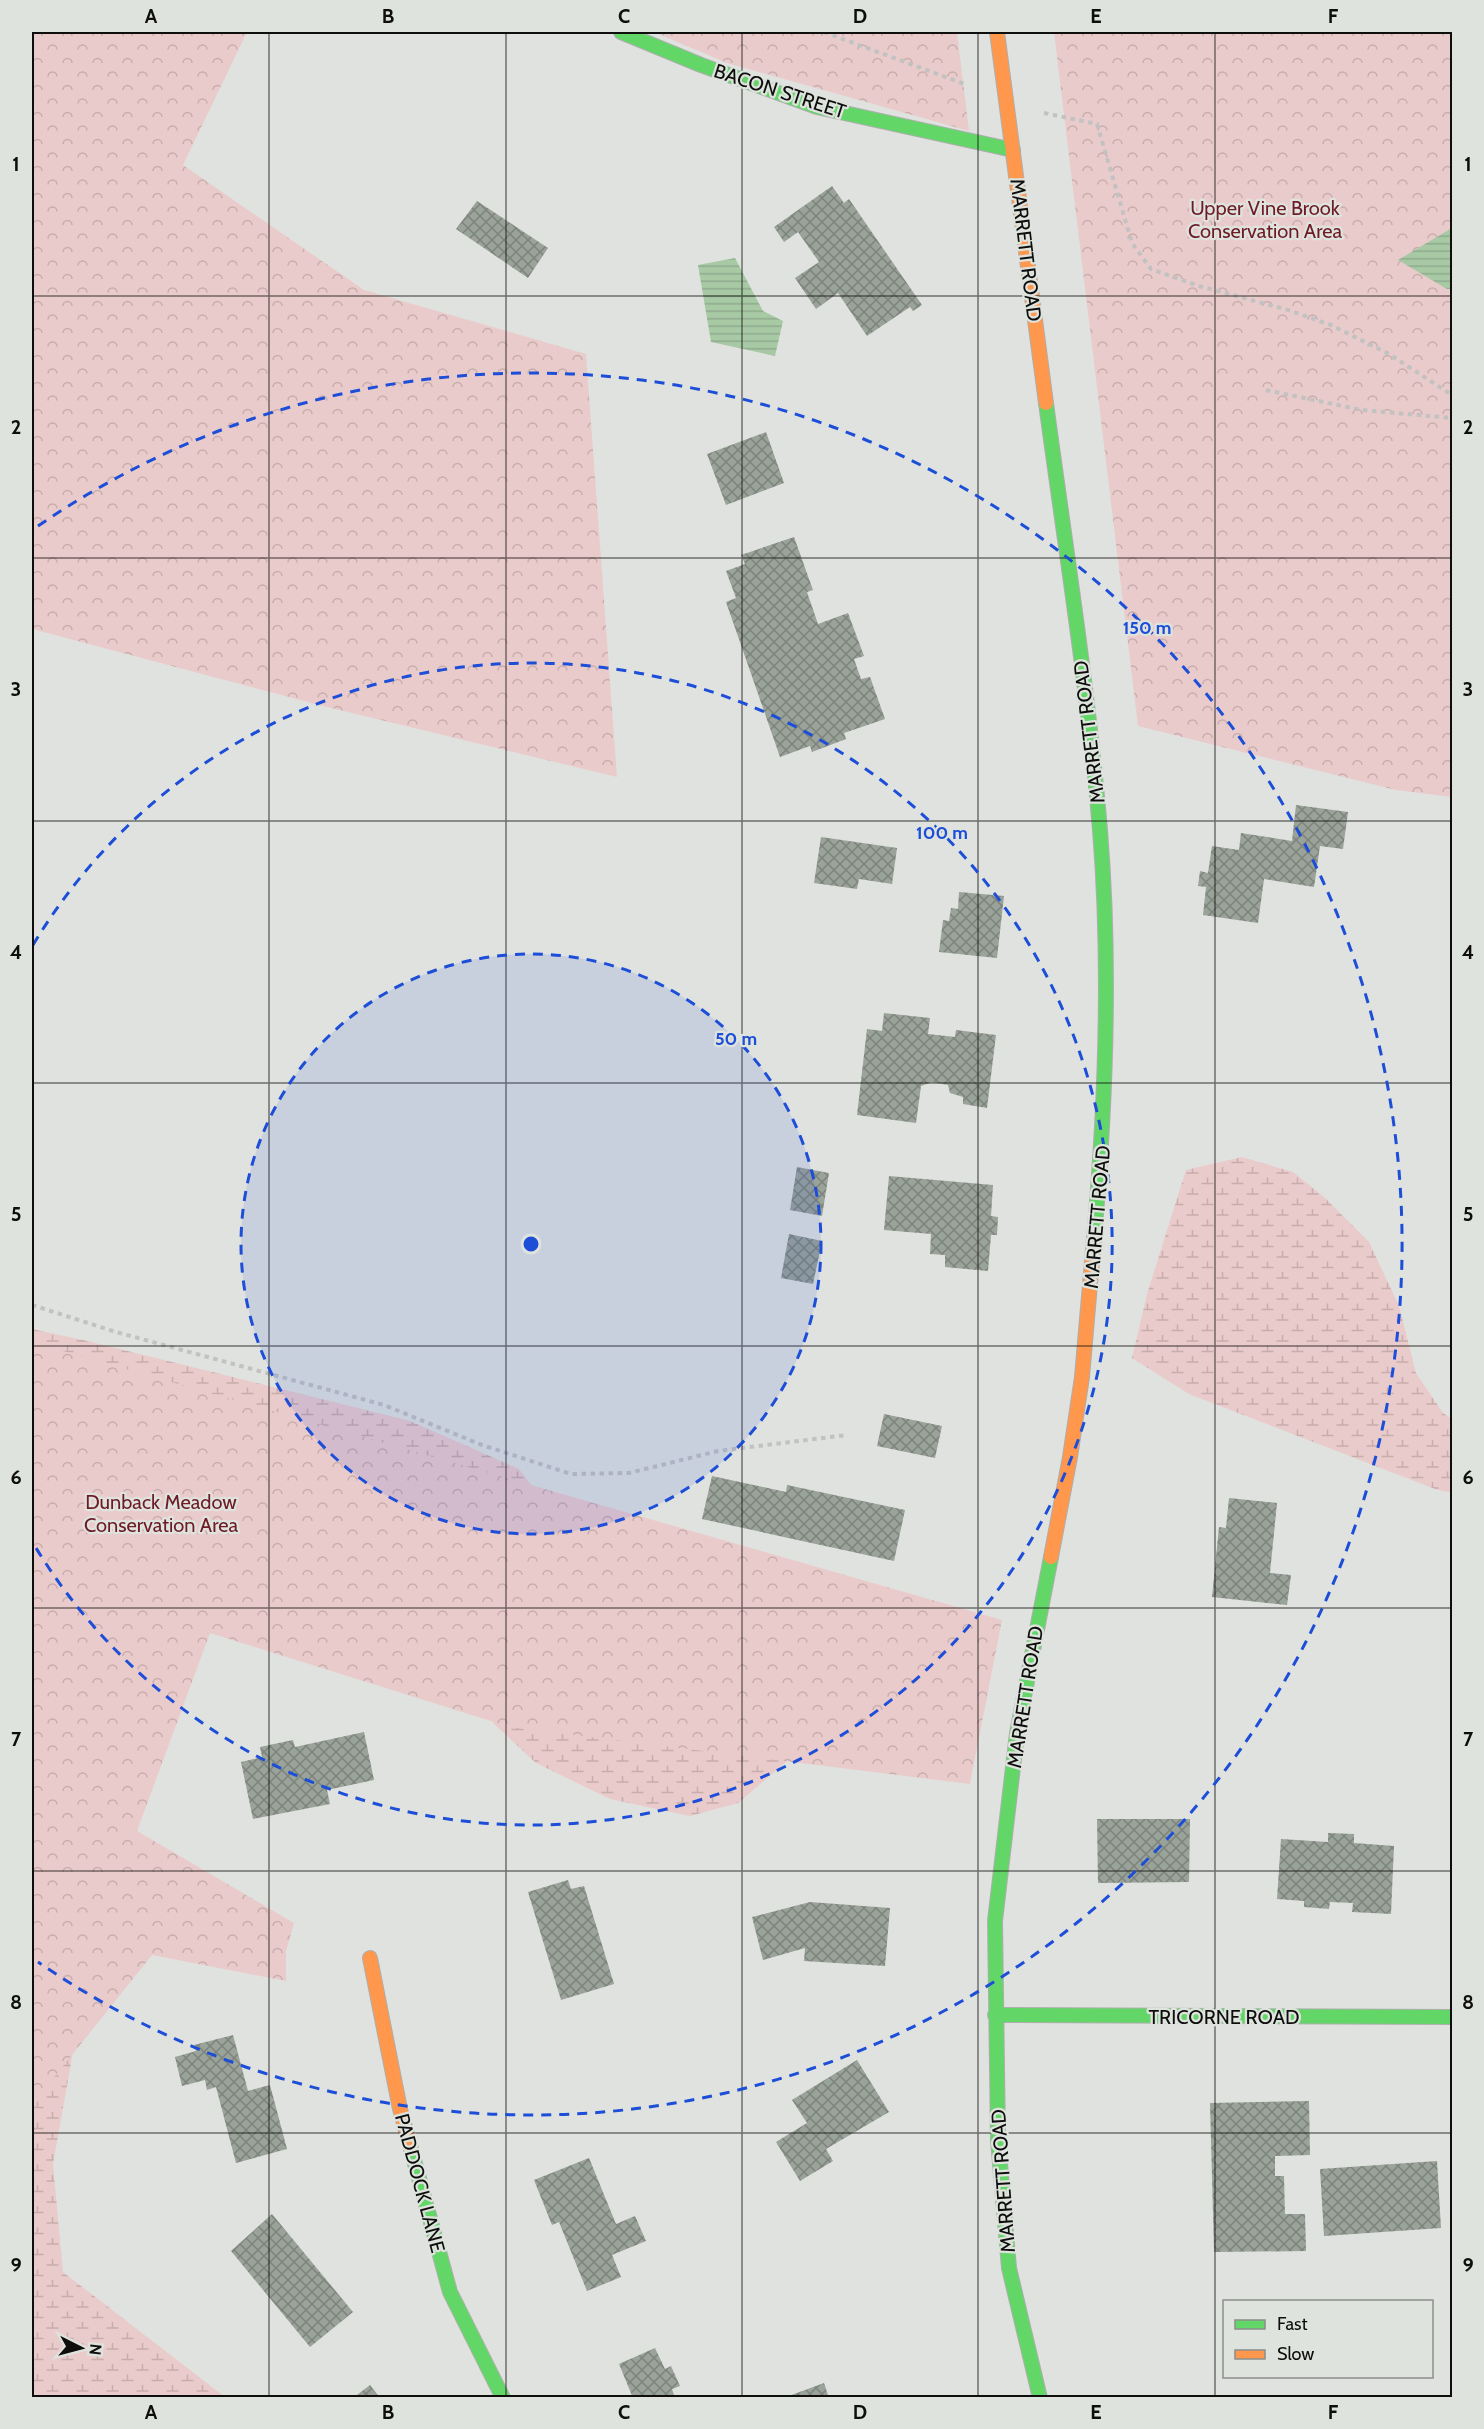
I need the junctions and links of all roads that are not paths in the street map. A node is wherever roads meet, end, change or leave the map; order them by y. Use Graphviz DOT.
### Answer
graph roads {
  1 [pos="621,32"];
  2 [pos="997,32"];
  3 [pos="1013,150"];
  4 [pos="370,1958"];
  5 [pos="994,2015"];
  6 [pos="1452,2017"];
  7 [pos="503,2397"];
  8 [pos="1040,2397"];
  1 -- 3 [label="main road, BACON STREET"];
  2 -- 3 [label="main road, MARRETT ROAD"];
  3 -- 5 [label="main road, MARRETT ROAD"];
  4 -- 7 [label="main road, PADDOCK LANE"];
  5 -- 6 [label="main road, TRICORNE ROAD"];
  5 -- 8 [label="main road, MARRETT ROAD"];
}
